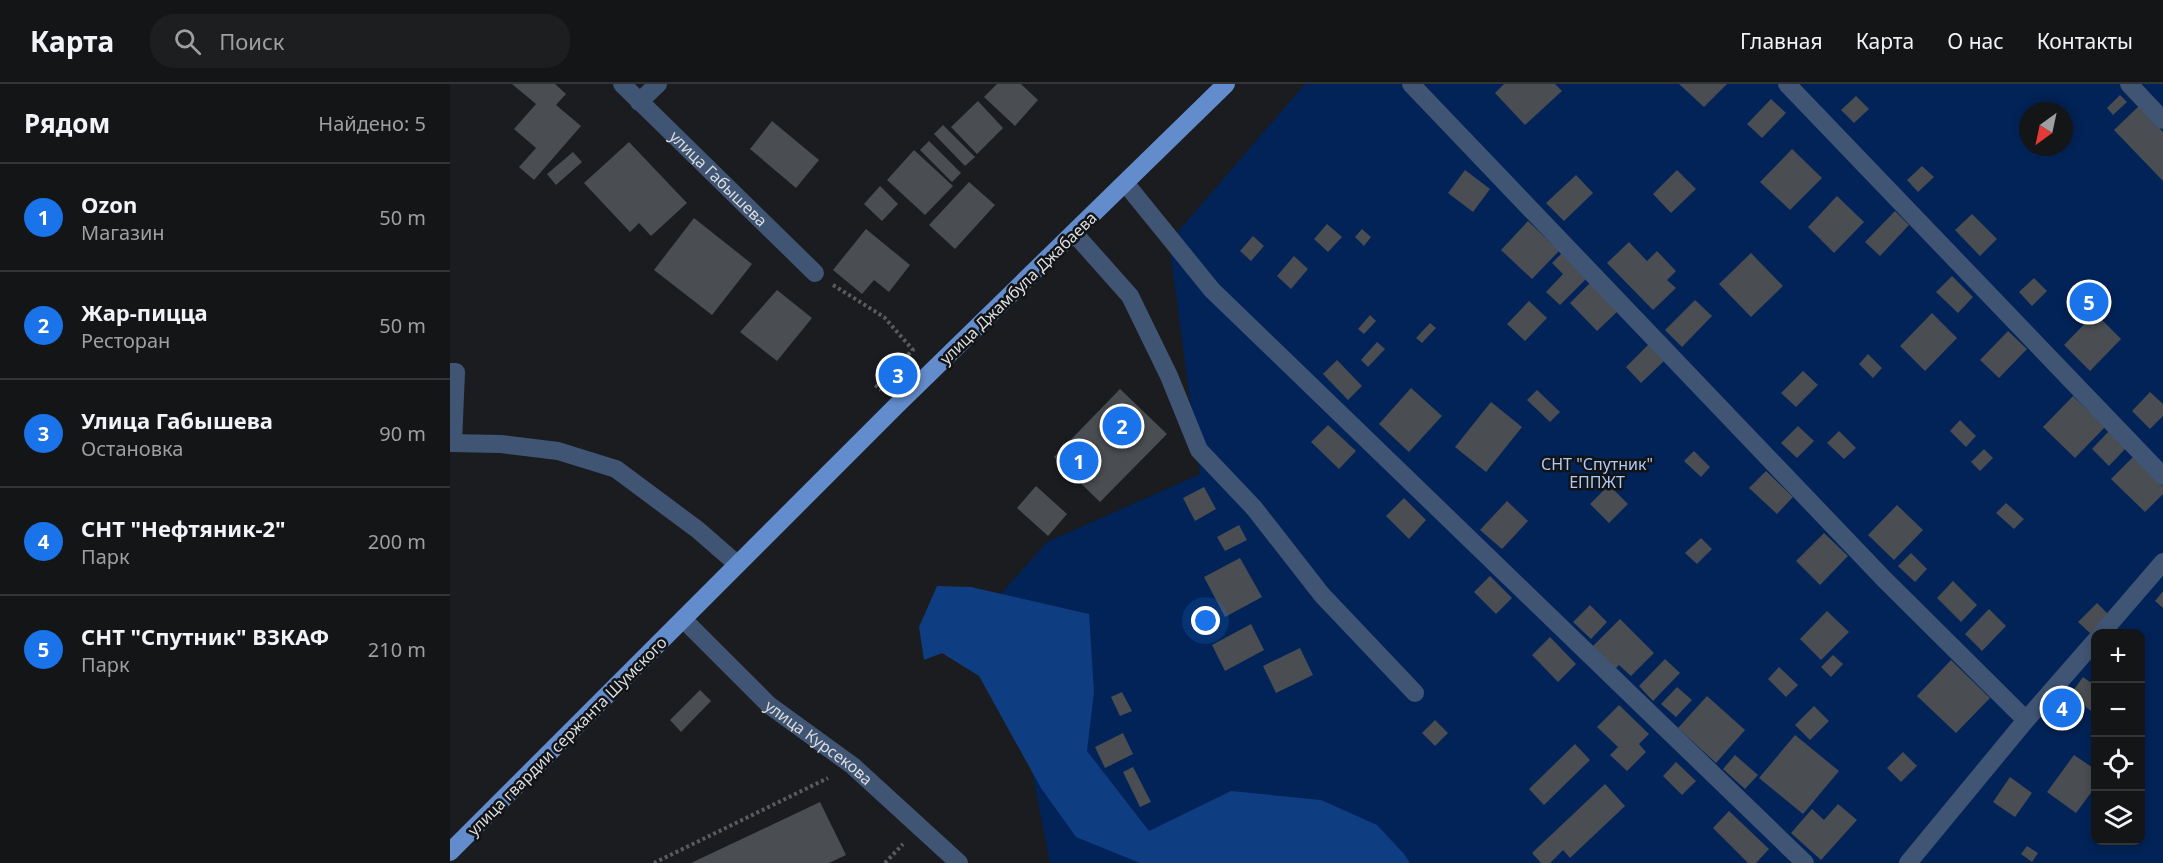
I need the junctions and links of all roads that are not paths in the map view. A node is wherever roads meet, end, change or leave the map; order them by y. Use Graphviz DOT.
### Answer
graph roads {
  1 [pos="622,84"];
  2 [pos="658,84"];
  3 [pos="1227,84"];
  4 [pos="1411,84"];
  5 [pos="1787,84"];
  6 [pos="2128,84"];
  7 [pos="639,102"];
  8 [pos="2163,120"];
  9 [pos="1126,184"];
  10 [pos="1074,232"];
  11 [pos="815,273"];
  12 [pos="450,372"];
  13 [pos="452,443"];
  14 [pos="2163,476"];
  15 [pos="2163,562"];
  16 [pos="738,564"];
  17 [pos="683,619"];
  18 [pos="2104,629"];
  19 [pos="2091,646"];
  20 [pos="1415,693"];
  21 [pos="2026,720"];
  22 [pos="450,852"];
  23 [pos="959,863"];
  24 [pos="1805,863"];
  25 [pos="1908,863"];
  1 -- 7 [label="street, улица Габышева"];
  2 -- 7 [label="street"];
  3 -- 9 [label="main road, улица Джамбула Джабаева"];
  4 -- 21 [label="street"];
  5 -- 14 [label="street"];
  6 -- 8 [label="street"];
  7 -- 11 [label="street, улица Габышева"];
  9 -- 10 [label="main road, улица Джамбула Джабаева"];
  9 -- 24 [label="street"];
  10 -- 16 [label="main road, улица Джамбула Джабаева"];
  10 -- 20 [label="street"];
  12 -- 13 [label="street"];
  13 -- 16 [label="street"];
  15 -- 18 [label="street"];
  16 -- 17 [label="main road, улица Джамбула Джабаева"];
  17 -- 22 [label="main road, улица гвардии сержанта Шумского"];
  17 -- 23 [label="street, улица Курсекова"];
  19 -- 21 [label="street"];
  21 -- 25 [label="street"];
}
